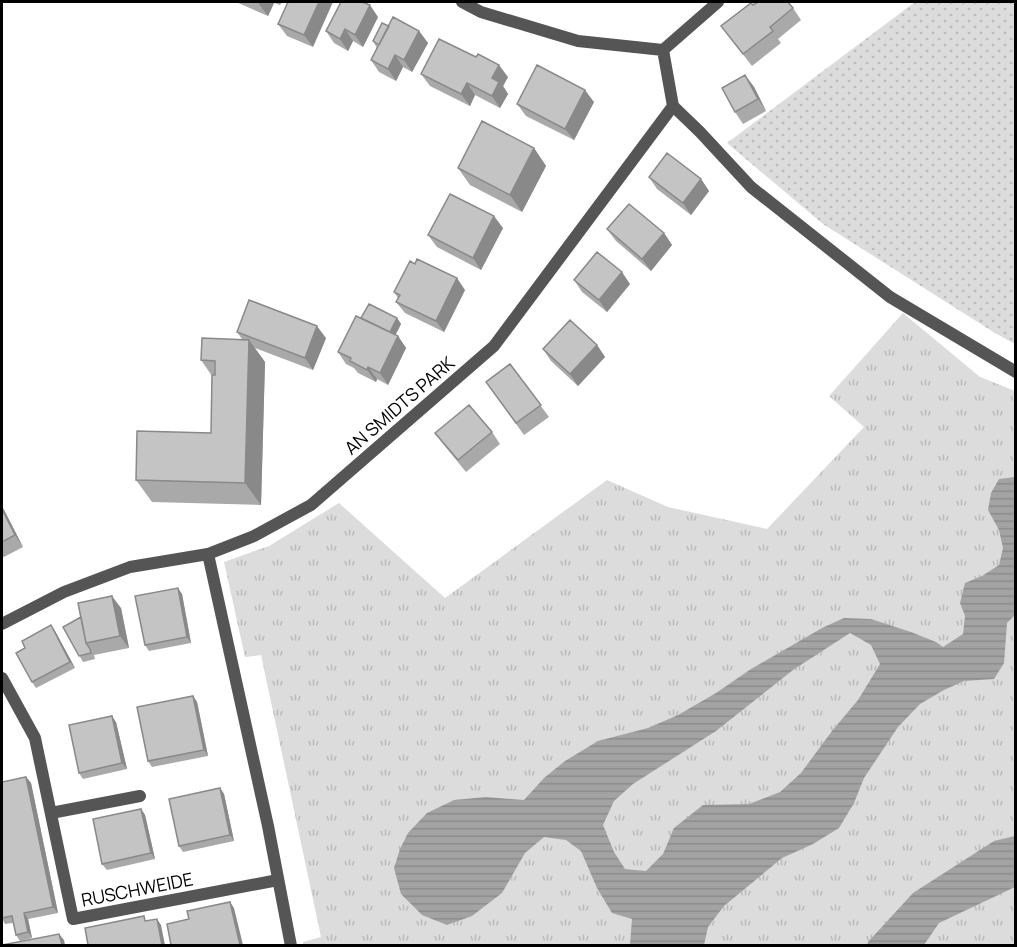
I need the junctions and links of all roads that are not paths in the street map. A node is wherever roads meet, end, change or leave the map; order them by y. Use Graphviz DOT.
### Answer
graph roads {
  1 [pos="462,2"];
  2 [pos="718,2"];
  3 [pos="663,50"];
  4 [pos="673,106"];
  5 [pos="1016,372"];
  6 [pos="208,554"];
  7 [pos="2,624"];
  8 [pos="2,678"];
  9 [pos="140,796"];
  10 [pos="51,813"];
  11 [pos="278,880"];
  12 [pos="291,945"];
  1 -- 3 [label="street"];
  2 -- 3 [label="street"];
  3 -- 4 [label="street"];
  4 -- 5 [label="street"];
  4 -- 6 [label="street, AN SMIDTS PARK"];
  6 -- 7 [label="street, AN SMIDTS PARK"];
  6 -- 11 [label="street"];
  8 -- 10 [label="street, RUSCHWEIDE"];
  9 -- 10 [label="street"];
  10 -- 11 [label="street, RUSCHWEIDE"];
  11 -- 12 [label="street"];
}
